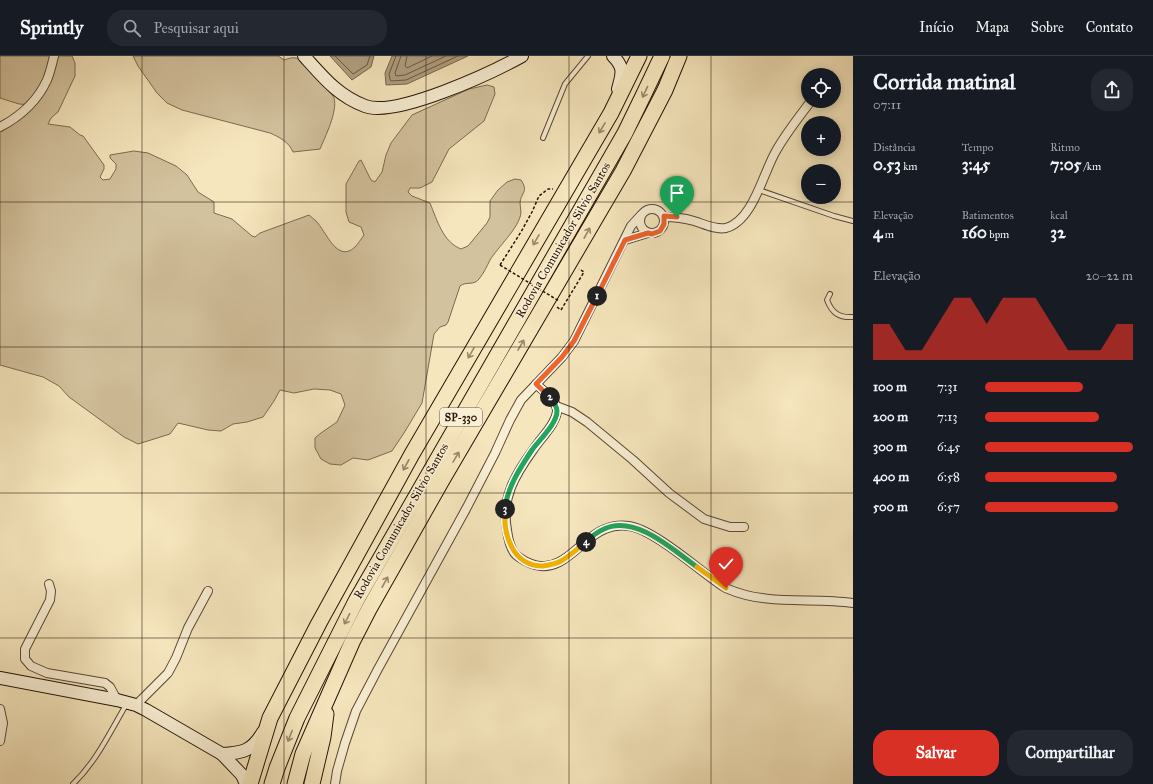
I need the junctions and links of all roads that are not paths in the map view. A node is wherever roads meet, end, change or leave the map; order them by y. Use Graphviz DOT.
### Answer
graph roads {
  1 [pos="54,56"];
  2 [pos="304,56"];
  3 [pos="522,56"];
  4 [pos="588,56"];
  5 [pos="613,56"];
  6 [pos="639,56"];
  7 [pos="662,56"];
  8 [pos="679,56"];
  9 [pos="806,108"];
  10 [pos="611,113"];
  11 [pos="0,128"];
  12 [pos="543,138"];
  13 [pos="759,190"];
  14 [pos="641,215"];
  15 [pos="664,216"];
  16 [pos="853,221"];
  17 [pos="648,233"];
  18 [pos="625,240"];
  19 [pos="830,294"];
  20 [pos="853,318"];
  21 [pos="536,384"];
  22 [pos="556,406"];
  23 [pos="744,527"];
  24 [pos="49,584"];
  25 [pos="208,591"];
  26 [pos="853,603"];
  27 [pos="338,674"];
  28 [pos="0,678"];
  29 [pos="126,702"];
  30 [pos="0,709"];
  31 [pos="270,718"];
  32 [pos="0,741"];
  33 [pos="222,754"];
  34 [pos="73,784"];
  35 [pos="246,784"];
  36 [pos="250,784"];
  37 [pos="272,784"];
  38 [pos="295,784"];
  39 [pos="312,784"];
  40 [pos="336,784"];
  1 -- 11 [label="street"];
  2 -- 3 [label="street"];
  4 -- 12 [label="lane"];
  5 -- 10 [label="street"];
  6 -- 10 [label="highway"];
  7 -- 37 [label="highway, Rodovia Comunicador Silvio Santos / SP-330, one-way"];
  27 -- 8 [label="highway, Rodovia Comunicador Silvio Santos / SP-330, one-way"];
  9 -- 13 [label="street"];
  10 -- 31 [label="highway, one-way"];
  13 -- 15 [label="street"];
  13 -- 16 [label="lane"];
  14 -- 15 [label="street"];
  14 -- 17 [label="street"];
  14 -- 18 [label="street"];
  15 -- 17 [label="street"];
  17 -- 18 [label="street"];
  18 -- 21 [label="street"];
  19 -- 20 [label="lane"];
  21 -- 22 [label="street"];
  21 -- 40 [label="street"];
  22 -- 23 [label="street"];
  22 -- 26 [label="street"];
  24 -- 29 [label="street"];
  25 -- 29 [label="street"];
  27 -- 38 [label="highway, Rodovia Comunicador Silvio Santos / SP-330"];
  27 -- 39 [label="highway"];
  28 -- 29 [label="street"];
  29 -- 33 [label="street"];
  29 -- 34 [label="lane"];
  30 -- 32 [label="street"];
  31 -- 33 [label="street"];
  31 -- 36 [label="highway"];
  33 -- 35 [label="street"];
}
